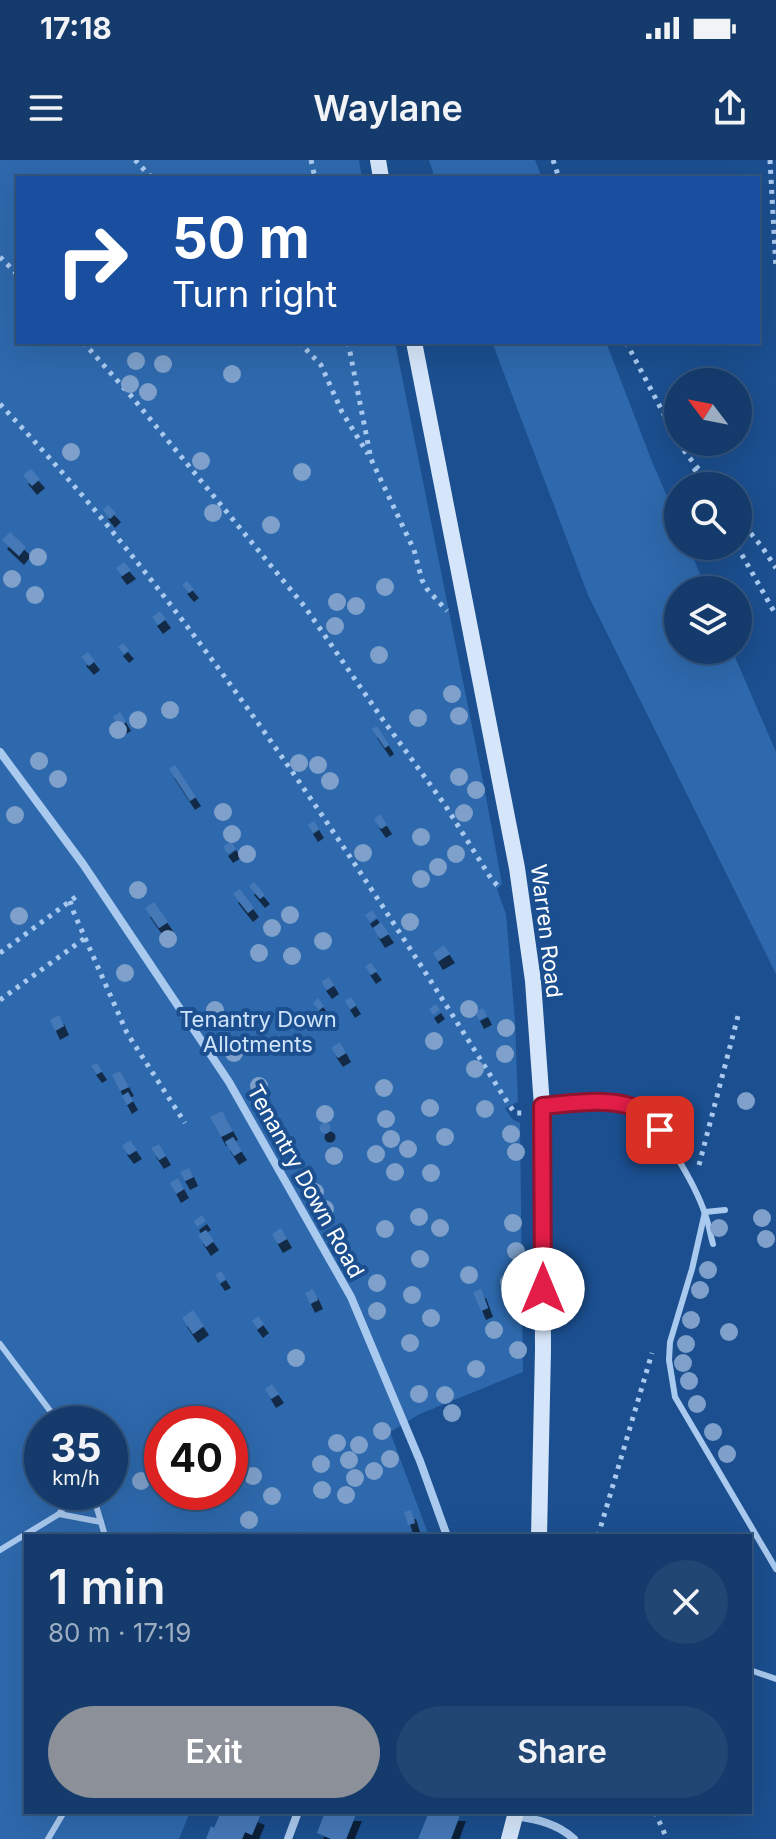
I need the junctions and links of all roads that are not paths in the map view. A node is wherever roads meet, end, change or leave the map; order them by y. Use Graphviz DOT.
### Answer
graph roads {
  1 [pos="414,344"];
  2 [pos="0,752"];
  3 [pos="542,1106"];
  4 [pos="725,1210"];
  5 [pos="705,1212"];
  6 [pos="713,1244"];
  7 [pos="0,1344"];
  8 [pos="46,1406"];
  9 [pos="62,1510"];
  10 [pos="97,1510"];
  11 [pos="59,1514"];
  12 [pos="101,1522"];
  13 [pos="26,1534"];
  14 [pos="104,1534"];
  15 [pos="446,1534"];
  16 [pos="539,1534"];
  17 [pos="24,1535"];
  18 [pos="0,1550"];
  19 [pos="776,1569"];
  20 [pos="752,1671"];
  21 [pos="776,1679"];
  22 [pos="63,1814"];
  23 [pos="297,1814"];
  24 [pos="516,1814"];
  25 [pos="48,1839"];
  26 [pos="288,1839"];
  27 [pos="509,1839"];
  28 [pos="574,1839"];
  1 -- 3 [label="street, Warren Road"];
  2 -- 15 [label="street, Tenantry Down Road"];
  3 -- 5 [label="lane"];
  3 -- 16 [label="street, Warren Road"];
  4 -- 5 [label="lane"];
  5 -- 6 [label="lane"];
  5 -- 19 [label="lane"];
  7 -- 8 [label="lane"];
  9 -- 11 [label="lane"];
  10 -- 12 [label="lane"];
  11 -- 12 [label="lane"];
  11 -- 13 [label="lane"];
  12 -- 14 [label="lane"];
  17 -- 18 [label="lane"];
  20 -- 21 [label="lane"];
  22 -- 25 [label="lane"];
  23 -- 26 [label="street"];
  24 -- 27 [label="street"];
  24 -- 28 [label="street"];
}
